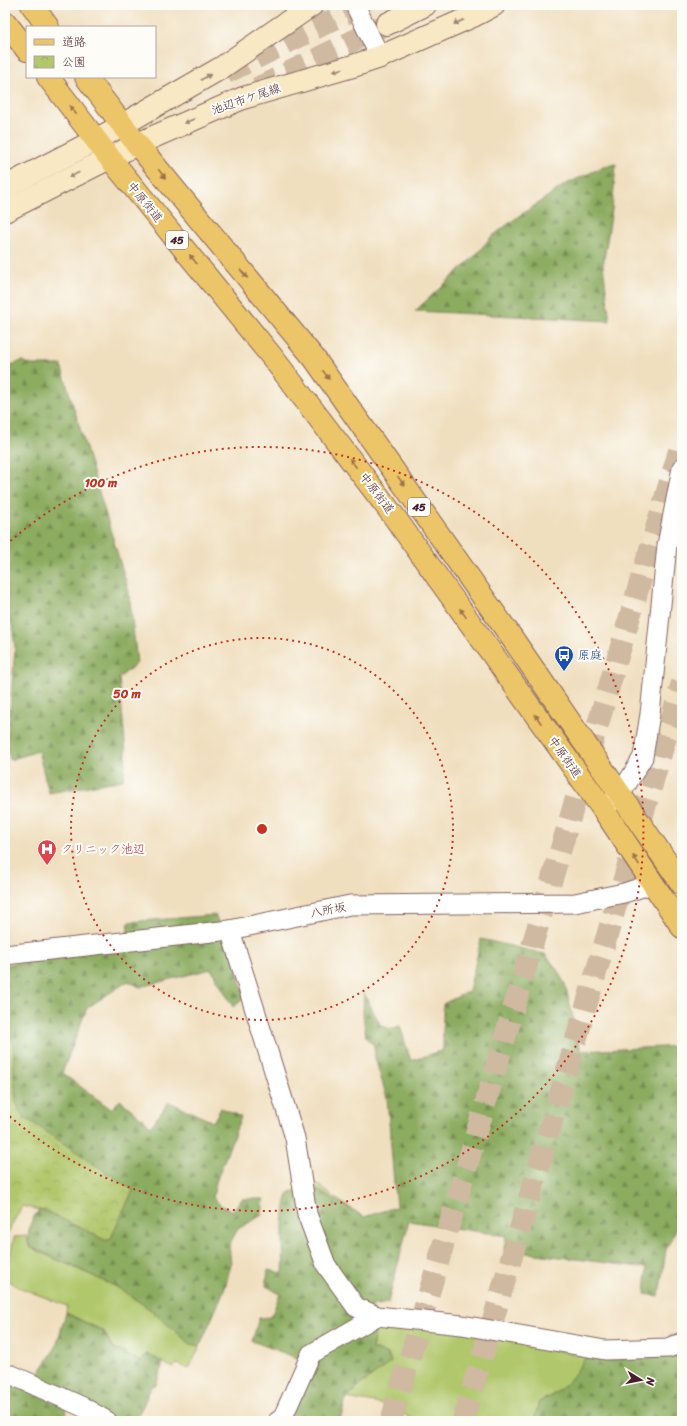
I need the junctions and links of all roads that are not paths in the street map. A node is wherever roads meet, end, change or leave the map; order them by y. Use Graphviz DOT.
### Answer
graph roads {
  1 [pos="32,5"];
  2 [pos="312,5"];
  3 [pos="355,5"];
  4 [pos="425,5"];
  5 [pos="494,5"];
  6 [pos="5,22"];
  7 [pos="387,24"];
  8 [pos="47,26"];
  9 [pos="26,49"];
  10 [pos="380,57"];
  11 [pos="49,78"];
  12 [pos="87,78"];
  13 [pos="123,125"];
  14 [pos="137,144"];
  15 [pos="103,149"];
  16 [pos="5,187"];
  17 [pos="5,211"];
  18 [pos="682,468"];
  19 [pos="620,795"];
  20 [pos="602,809"];
  21 [pos="652,884"];
  22 [pos="682,884"];
  23 [pos="682,927"];
  24 [pos="230,930"];
  25 [pos="5,955"];
  26 [pos="377,1316"];
  27 [pos="682,1343"];
  28 [pos="5,1376"];
  29 [pos="107,1421"];
  30 [pos="278,1421"];
  1 -- 8 [label="main road"];
  13 -- 2 [label="street, 池辺市ケ尾線, one-way"];
  3 -- 10 [label="street"];
  4 -- 7 [label="street"];
  5 -- 10 [label="street, 池辺市ケ尾線, one-way"];
  6 -- 9 [label="main road"];
  10 -- 14 [label="street, 池辺市ケ尾線, one-way"];
  15 -- 11 [label="main road, 中原街道 / 45, one-way"];
  12 -- 13 [label="main road, 中原街道 / 45"];
  13 -- 14 [label="main road, 中原街道 / 45"];
  13 -- 15 [label="street, 池辺市ケ尾線"];
  14 -- 15 [label="street, 池辺市ケ尾線"];
  14 -- 19 [label="main road, 中原街道 / 45, one-way"];
  15 -- 16 [label="street, 池辺市ケ尾線"];
  15 -- 17 [label="street, 池辺市ケ尾線, one-way"];
  20 -- 15 [label="main road, 中原街道 / 45, one-way"];
  18 -- 19 [label="street"];
  19 -- 20 [label="street"];
  19 -- 22 [label="main road, 中原街道 / 45"];
  21 -- 20 [label="main road, 中原街道 / 45, one-way"];
  21 -- 23 [label="main road, 中原街道 / 45"];
  21 -- 24 [label="street, 八所坂"];
  24 -- 25 [label="street, 八所坂"];
  24 -- 26 [label="street"];
  26 -- 27 [label="street"];
  26 -- 30 [label="street"];
  28 -- 29 [label="street"];
}
